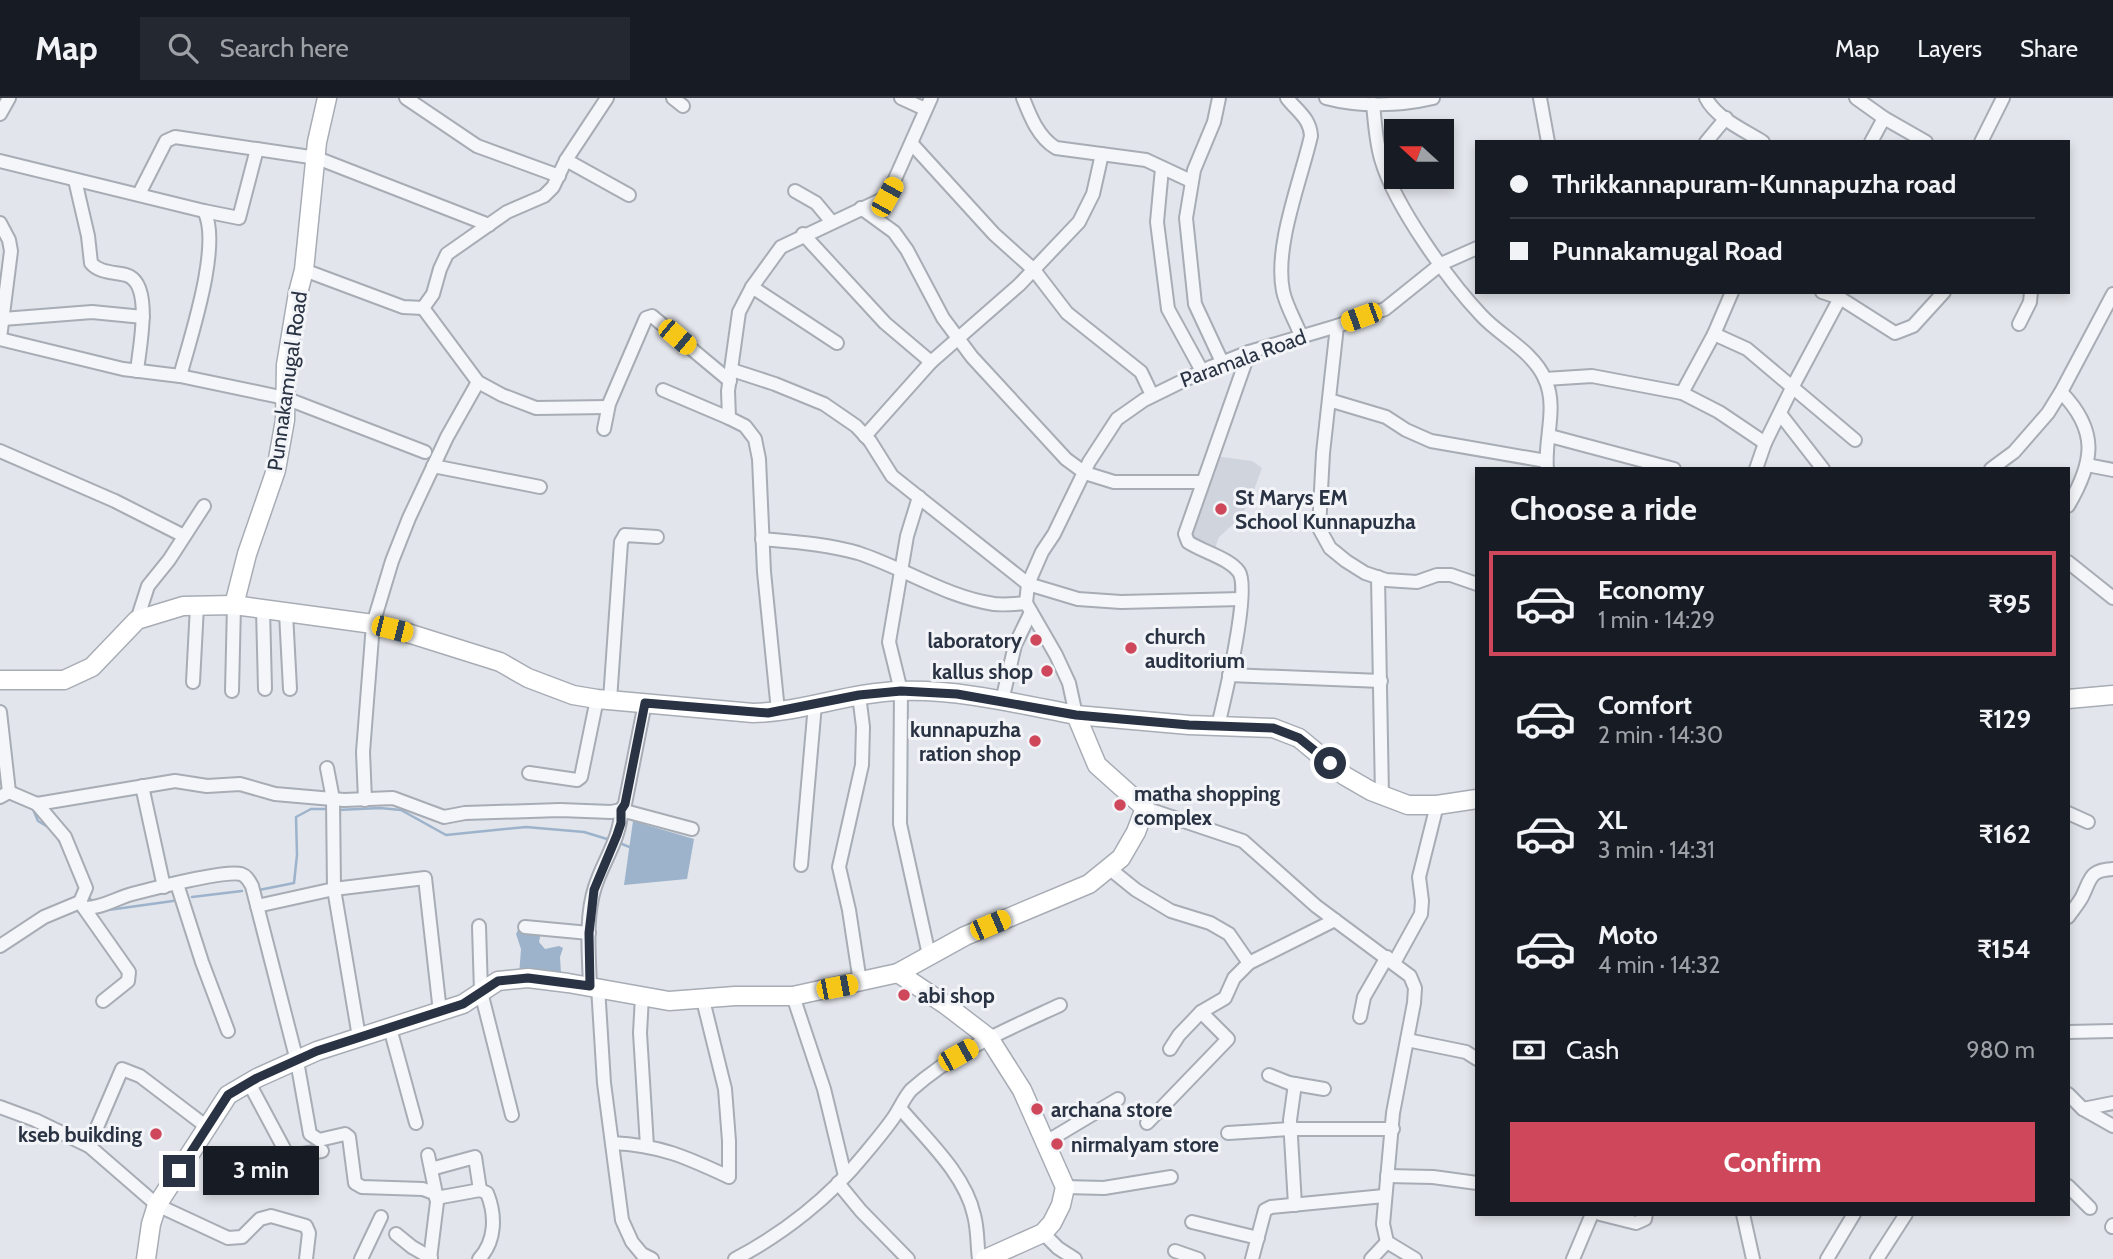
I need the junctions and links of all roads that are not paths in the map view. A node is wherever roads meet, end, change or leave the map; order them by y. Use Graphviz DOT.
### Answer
graph roads {
  1 [pos="9,98"];
  2 [pos="327,98"];
  3 [pos="406,98"];
  4 [pos="901,98"];
  5 [pos="1023,98"];
  6 [pos="1219,98"];
  7 [pos="1287,98"];
  8 [pos="1326,98"];
  9 [pos="1433,98"];
  10 [pos="1540,98"];
  11 [pos="1856,98"];
  12 [pos="2003,98"];
  13 [pos="602,100"];
  14 [pos="1404,100"];
  15 [pos="1710,101"];
  16 [pos="928,104"];
  17 [pos="1373,104"];
  18 [pos="0,114"];
  19 [pos="1726,118"];
  20 [pos="1884,118"];
  21 [pos="1548,140"];
  22 [pos="1708,140"];
  23 [pos="1760,140"];
  24 [pos="1872,140"];
  25 [pos="1922,140"];
  26 [pos="1982,140"];
  27 [pos="912,144"];
  28 [pos="257,149"];
  29 [pos="1102,154"];
  30 [pos="317,158"];
  31 [pos="566,160"];
  32 [pos="0,161"];
  33 [pos="1162,168"];
  34 [pos="559,176"];
  35 [pos="75,180"];
  36 [pos="1191,181"];
  37 [pos="795,191"];
  38 [pos="139,194"];
  39 [pos="629,195"];
  40 [pos="861,208"];
  41 [pos="204,211"];
  42 [pos="831,221"];
  43 [pos="0,223"];
  44 [pos="489,225"];
  45 [pos="803,234"];
  46 [pos="1475,249"];
  47 [pos="1441,264"];
  48 [pos="304,270"];
  49 [pos="1034,270"];
  50 [pos="752,286"];
  51 [pos="1731,294"];
  52 [pos="1828,294"];
  53 [pos="1942,294"];
  54 [pos="2031,294"];
  55 [pos="2113,294"];
  56 [pos="1840,298"];
  57 [pos="423,308"];
  58 [pos="143,317"];
  59 [pos="3,320"];
  60 [pos="2019,324"];
  61 [pos="1337,326"];
  62 [pos="1714,334"];
  63 [pos="1301,336"];
  64 [pos="958,338"];
  65 [pos="0,339"];
  66 [pos="837,343"];
  67 [pos="1248,352"];
  68 [pos="931,362"];
  69 [pos="1222,362"];
  70 [pos="1202,370"];
  71 [pos="137,371"];
  72 [pos="731,375"];
  73 [pos="180,376"];
  74 [pos="1545,379"];
  75 [pos="478,382"];
  76 [pos="1793,386"];
  77 [pos="663,390"];
  78 [pos="2061,392"];
  79 [pos="1682,393"];
  80 [pos="1152,395"];
  81 [pos="285,398"];
  82 [pos="1329,400"];
  83 [pos="608,407"];
  84 [pos="1781,415"];
  85 [pos="729,418"];
  86 [pos="604,429"];
  87 [pos="865,436"];
  88 [pos="1550,436"];
  89 [pos="1855,440"];
  90 [pos="1765,443"];
  91 [pos="0,451"];
  92 [pos="425,452"];
  93 [pos="1547,465"];
  94 [pos="433,466"];
  95 [pos="2087,466"];
  96 [pos="1666,467"];
  97 [pos="1757,467"];
  98 [pos="1821,467"];
  99 [pos="1994,467"];
  100 [pos="2113,470"];
  101 [pos="1084,473"];
  102 [pos="1202,482"];
  103 [pos="540,487"];
  104 [pos="919,497"];
  105 [pos="2070,502"];
  106 [pos="204,506"];
  107 [pos="184,536"];
  108 [pos="657,537"];
  109 [pos="762,539"];
  110 [pos="2070,568"];
  111 [pos="901,569"];
  112 [pos="1378,577"];
  113 [pos="1475,583"];
  114 [pos="1028,584"];
  115 [pos="2113,598"];
  116 [pos="1241,599"];
  117 [pos="234,605"];
  118 [pos="197,606"];
  119 [pos="1029,608"];
  120 [pos="263,610"];
  121 [pos="286,613"];
  122 [pos="137,620"];
  123 [pos="373,624"];
  124 [pos="1229,675"];
  125 [pos="0,680"];
  126 [pos="1381,681"];
  127 [pos="193,682"];
  128 [pos="265,689"];
  129 [pos="290,689"];
  130 [pos="232,691"];
  131 [pos="901,691"];
  132 [pos="859,695"];
  133 [pos="2113,695"];
  134 [pos="604,699"];
  135 [pos="2070,699"];
  136 [pos="1002,701"];
  137 [pos="645,703"];
  138 [pos="815,704"];
  139 [pos="778,711"];
  140 [pos="0,712"];
  141 [pos="1076,715"];
  142 [pos="1218,726"];
  143 [pos="327,768"];
  144 [pos="529,773"];
  145 [pos="142,786"];
  146 [pos="5,794"];
  147 [pos="1382,796"];
  148 [pos="332,799"];
  149 [pos="1475,799"];
  150 [pos="366,800"];
  151 [pos="37,804"];
  152 [pos="1437,805"];
  153 [pos="1145,808"];
  154 [pos="621,810"];
  155 [pos="2070,814"];
  156 [pos="2088,822"];
  157 [pos="692,830"];
  158 [pos="801,865"];
  159 [pos="1110,869"];
  160 [pos="2113,869"];
  161 [pos="171,886"];
  162 [pos="334,889"];
  163 [pos="82,905"];
  164 [pos="257,906"];
  165 [pos="2070,914"];
  166 [pos="1335,920"];
  167 [pos="479,926"];
  168 [pos="525,927"];
  169 [pos="589,933"];
  170 [pos="0,946"];
  171 [pos="929,955"];
  172 [pos="1391,960"];
  173 [pos="1249,963"];
  174 [pos="898,973"];
  175 [pos="860,982"];
  176 [pos="594,986"];
  177 [pos="481,992"];
  178 [pos="642,996"];
  179 [pos="793,996"];
  180 [pos="703,1000"];
  181 [pos="103,1002"];
  182 [pos="1060,1005"];
  183 [pos="440,1012"];
  184 [pos="1201,1012"];
  185 [pos="1360,1017"];
  186 [pos="390,1028"];
  187 [pos="228,1031"];
  188 [pos="2113,1031"];
  189 [pos="2070,1032"];
  190 [pos="359,1037"];
  191 [pos="989,1038"];
  192 [pos="1407,1040"];
  193 [pos="1170,1049"];
  194 [pos="1475,1058"];
  195 [pos="297,1061"];
  196 [pos="1269,1075"];
  197 [pos="249,1083"];
  198 [pos="1295,1084"];
  199 [pos="1324,1089"];
  200 [pos="2070,1096"];
  201 [pos="1118,1099"];
  202 [pos="2113,1103"];
  203 [pos="0,1107"];
  204 [pos="900,1108"];
  205 [pos="2083,1109"];
  206 [pos="512,1115"];
  207 [pos="1147,1123"];
  208 [pos="416,1124"];
  209 [pos="2113,1126"];
  210 [pos="207,1127"];
  211 [pos="1290,1129"];
  212 [pos="1393,1129"];
  213 [pos="1228,1133"];
  214 [pos="612,1143"];
  215 [pos="1046,1143"];
  216 [pos="89,1146"];
  217 [pos="647,1146"];
  218 [pos="321,1151"];
  219 [pos="428,1155"];
  220 [pos="431,1169"];
  221 [pos="1387,1176"];
  222 [pos="1171,1177"];
  223 [pos="842,1179"];
  224 [pos="1475,1182"];
  225 [pos="1065,1187"];
  226 [pos="2070,1188"];
  227 [pos="480,1190"];
  228 [pos="436,1196"];
  229 [pos="1384,1196"];
  230 [pos="157,1205"];
  231 [pos="1295,1205"];
  232 [pos="2090,1208"];
  233 [pos="1591,1216"];
  234 [pos="1608,1216"];
  235 [pos="1646,1216"];
  236 [pos="1743,1216"];
  237 [pos="1853,1216"];
  238 [pos="1905,1216"];
  239 [pos="381,1217"];
  240 [pos="1192,1222"];
  241 [pos="1043,1233"];
  242 [pos="396,1234"];
  243 [pos="1258,1238"];
  244 [pos="1387,1242"];
  245 [pos="1175,1251"];
  246 [pos="431,1258"];
  247 [pos="146,1259"];
  248 [pos="306,1259"];
  249 [pos="361,1259"];
  250 [pos="479,1259"];
  251 [pos="652,1259"];
  252 [pos="735,1259"];
  253 [pos="908,1259"];
  254 [pos="979,1259"];
  255 [pos="985,1259"];
  256 [pos="1075,1259"];
  257 [pos="1198,1259"];
  258 [pos="1252,1259"];
  259 [pos="1371,1259"];
  260 [pos="1414,1259"];
  261 [pos="1573,1259"];
  262 [pos="1753,1259"];
  263 [pos="1826,1259"];
  264 [pos="1878,1259"];
  1 -- 18 [label="street"];
  2 -- 30 [label="street, Punnakamugal Road"];
  3 -- 34 [label="street"];
  4 -- 16 [label="street"];
  5 -- 29 [label="street"];
  6 -- 36 [label="street"];
  7 -- 63 [label="street"];
  8 -- 17 [label="street"];
  9 -- 14 [label="street"];
  10 -- 21 [label="street"];
  11 -- 20 [label="street"];
  12 -- 26 [label="street"];
  13 -- 31 [label="street"];
  14 -- 17 [label="street"];
  15 -- 19 [label="street"];
  16 -- 27 [label="street"];
  17 -- 47 [label="street"];
  19 -- 22 [label="street"];
  19 -- 23 [label="street"];
  20 -- 24 [label="street"];
  20 -- 25 [label="street"];
  27 -- 40 [label="street"];
  27 -- 49 [label="street"];
  28 -- 30 [label="street"];
  28 -- 38 [label="street"];
  28 -- 41 [label="street"];
  29 -- 33 [label="street"];
  29 -- 49 [label="street"];
  30 -- 44 [label="street"];
  30 -- 48 [label="street, Punnakamugal Road"];
  31 -- 34 [label="street"];
  31 -- 39 [label="street"];
  32 -- 35 [label="street"];
  33 -- 36 [label="street"];
  33 -- 70 [label="street"];
  34 -- 44 [label="street"];
  35 -- 38 [label="street"];
  35 -- 58 [label="street"];
  36 -- 69 [label="street"];
  37 -- 42 [label="street"];
  38 -- 41 [label="street"];
  40 -- 42 [label="street"];
  40 -- 64 [label="street"];
  41 -- 73 [label="street"];
  42 -- 45 [label="street"];
  43 -- 59 [label="street"];
  44 -- 57 [label="street"];
  45 -- 50 [label="street"];
  45 -- 68 [label="street"];
  46 -- 47 [label="street, Paramala Road"];
  47 -- 61 [label="street, Paramala Road"];
  47 -- 74 [label="street"];
  48 -- 57 [label="street"];
  48 -- 81 [label="street, Punnakamugal Road"];
  49 -- 64 [label="street"];
  49 -- 80 [label="street"];
  50 -- 66 [label="street"];
  50 -- 72 [label="street"];
  51 -- 62 [label="street"];
  52 -- 56 [label="street"];
  53 -- 56 [label="street"];
  54 -- 60 [label="street"];
  55 -- 78 [label="street"];
  56 -- 76 [label="street"];
  57 -- 75 [label="street"];
  58 -- 59 [label="street"];
  58 -- 71 [label="street"];
  59 -- 65 [label="street"];
  61 -- 63 [label="street, Paramala Road"];
  61 -- 82 [label="street"];
  62 -- 76 [label="street"];
  62 -- 79 [label="street"];
  63 -- 67 [label="street, Paramala Road"];
  64 -- 68 [label="street"];
  64 -- 101 [label="street"];
  65 -- 71 [label="street"];
  67 -- 69 [label="street, Paramala Road"];
  67 -- 102 [label="street"];
  68 -- 87 [label="street"];
  69 -- 70 [label="street, Paramala Road"];
  70 -- 80 [label="street, Paramala Road"];
  71 -- 73 [label="street"];
  72 -- 83 [label="street"];
  72 -- 85 [label="street"];
  72 -- 87 [label="street"];
  73 -- 81 [label="street"];
  74 -- 79 [label="street"];
  74 -- 88 [label="street"];
  75 -- 83 [label="street"];
  75 -- 94 [label="street"];
  76 -- 84 [label="street"];
  76 -- 89 [label="street"];
  77 -- 85 [label="street"];
  78 -- 95 [label="street"];
  78 -- 99 [label="street"];
  79 -- 90 [label="street"];
  80 -- 101 [label="street, Paramala Road"];
  81 -- 92 [label="street"];
  81 -- 117 [label="street, Punnakamugal Road"];
  82 -- 93 [label="street"];
  82 -- 112 [label="street"];
  83 -- 86 [label="street"];
  84 -- 90 [label="street"];
  84 -- 98 [label="street"];
  85 -- 109 [label="street"];
  87 -- 104 [label="street"];
  88 -- 93 [label="street"];
  88 -- 96 [label="street"];
  90 -- 97 [label="street"];
  91 -- 107 [label="street"];
  94 -- 103 [label="street"];
  94 -- 123 [label="street"];
  95 -- 100 [label="street"];
  95 -- 105 [label="street"];
  101 -- 102 [label="street"];
  101 -- 114 [label="street, Paramala Road"];
  102 -- 116 [label="street"];
  104 -- 111 [label="street"];
  104 -- 114 [label="street"];
  106 -- 107 [label="street"];
  107 -- 122 [label="street"];
  108 -- 134 [label="street"];
  109 -- 111 [label="street"];
  109 -- 139 [label="street"];
  110 -- 115 [label="street"];
  111 -- 119 [label="street"];
  111 -- 131 [label="street"];
  112 -- 113 [label="street"];
  112 -- 126 [label="street"];
  114 -- 116 [label="street"];
  114 -- 119 [label="street, Paramala Road"];
  116 -- 124 [label="street"];
  117 -- 118 [label="street"];
  117 -- 120 [label="street"];
  117 -- 130 [label="street"];
  118 -- 122 [label="street"];
  118 -- 127 [label="street"];
  119 -- 136 [label="street"];
  119 -- 141 [label="street"];
  120 -- 121 [label="street"];
  120 -- 128 [label="street"];
  121 -- 123 [label="street"];
  121 -- 129 [label="street"];
  122 -- 125 [label="street"];
  123 -- 134 [label="street"];
  123 -- 150 [label="street"];
  124 -- 126 [label="street"];
  124 -- 142 [label="street"];
  126 -- 147 [label="street"];
  131 -- 132 [label="street"];
  131 -- 136 [label="street"];
  131 -- 171 [label="street"];
  132 -- 138 [label="street"];
  132 -- 175 [label="street"];
  133 -- 135 [label="street"];
  134 -- 137 [label="street"];
  134 -- 144 [label="street"];
  136 -- 141 [label="street"];
  137 -- 139 [label="street"];
  137 -- 154 [label="street"];
  138 -- 139 [label="street"];
  138 -- 158 [label="street"];
  140 -- 146 [label="street"];
  141 -- 142 [label="street"];
  141 -- 153 [label="street"];
  142 -- 147 [label="street"];
  143 -- 148 [label="street"];
  145 -- 148 [label="street"];
  145 -- 151 [label="street"];
  145 -- 161 [label="street"];
  146 -- 151 [label="street"];
  147 -- 152 [label="street"];
  148 -- 150 [label="street"];
  148 -- 162 [label="street"];
  149 -- 152 [label="street"];
  150 -- 154 [label="street"];
  151 -- 163 [label="street"];
  152 -- 172 [label="street"];
  153 -- 159 [label="street"];
  153 -- 166 [label="street"];
  154 -- 157 [label="street"];
  154 -- 169 [label="street"];
  155 -- 156 [label="street"];
  159 -- 171 [label="street"];
  159 -- 173 [label="street"];
  160 -- 165 [label="street"];
  161 -- 163 [label="street"];
  161 -- 164 [label="street"];
  161 -- 187 [label="street"];
  162 -- 164 [label="street"];
  162 -- 183 [label="street"];
  162 -- 190 [label="street"];
  163 -- 170 [label="street"];
  163 -- 181 [label="street"];
  164 -- 195 [label="street"];
  166 -- 172 [label="street"];
  166 -- 173 [label="street"];
  167 -- 177 [label="street"];
  168 -- 169 [label="street"];
  169 -- 176 [label="street"];
  171 -- 174 [label="street"];
  172 -- 185 [label="street"];
  172 -- 192 [label="street"];
  173 -- 184 [label="street"];
  174 -- 175 [label="street"];
  174 -- 191 [label="street"];
  175 -- 179 [label="street"];
  176 -- 177 [label="street"];
  176 -- 178 [label="street"];
  176 -- 214 [label="street"];
  177 -- 183 [label="street"];
  177 -- 206 [label="street"];
  178 -- 180 [label="street"];
  178 -- 217 [label="street"];
  179 -- 180 [label="street"];
  179 -- 223 [label="street"];
  180 -- 217 [label="street"];
  182 -- 191 [label="street"];
  183 -- 186 [label="street"];
  184 -- 193 [label="street"];
  184 -- 207 [label="street"];
  186 -- 190 [label="street"];
  186 -- 208 [label="street"];
  188 -- 189 [label="street"];
  190 -- 195 [label="street"];
  191 -- 204 [label="street"];
  191 -- 215 [label="street"];
  192 -- 194 [label="street"];
  192 -- 212 [label="street"];
  195 -- 197 [label="street"];
  195 -- 228 [label="street"];
  196 -- 198 [label="street"];
  197 -- 210 [label="street"];
  197 -- 218 [label="street"];
  198 -- 199 [label="street"];
  198 -- 211 [label="street"];
  200 -- 205 [label="street"];
  201 -- 215 [label="street"];
  202 -- 205 [label="street"];
  203 -- 216 [label="street"];
  204 -- 223 [label="street"];
  204 -- 254 [label="street"];
  205 -- 209 [label="street"];
  210 -- 216 [label="street"];
  210 -- 230 [label="street"];
  211 -- 212 [label="street"];
  211 -- 213 [label="street"];
  211 -- 231 [label="street"];
  212 -- 221 [label="street"];
  214 -- 217 [label="street"];
  214 -- 251 [label="street"];
  215 -- 225 [label="street"];
  216 -- 230 [label="street"];
  219 -- 220 [label="street"];
  220 -- 227 [label="street"];
  220 -- 228 [label="street"];
  221 -- 224 [label="street"];
  221 -- 229 [label="street"];
  222 -- 225 [label="street"];
  223 -- 252 [label="street"];
  223 -- 253 [label="street"];
  225 -- 241 [label="street"];
  226 -- 232 [label="street"];
  227 -- 228 [label="street"];
  227 -- 250 [label="street"];
  228 -- 246 [label="street"];
  229 -- 231 [label="street"];
  229 -- 244 [label="street"];
  230 -- 247 [label="street"];
  230 -- 248 [label="street"];
  231 -- 243 [label="street"];
  233 -- 261 [label="street"];
  234 -- 235 [label="street"];
  236 -- 262 [label="street"];
  237 -- 263 [label="street"];
  238 -- 264 [label="street"];
  239 -- 249 [label="street"];
  240 -- 243 [label="street"];
  241 -- 255 [label="street"];
  241 -- 256 [label="street"];
  242 -- 246 [label="street"];
  243 -- 258 [label="street"];
  244 -- 259 [label="street"];
  244 -- 260 [label="street"];
  245 -- 257 [label="street"];
}
